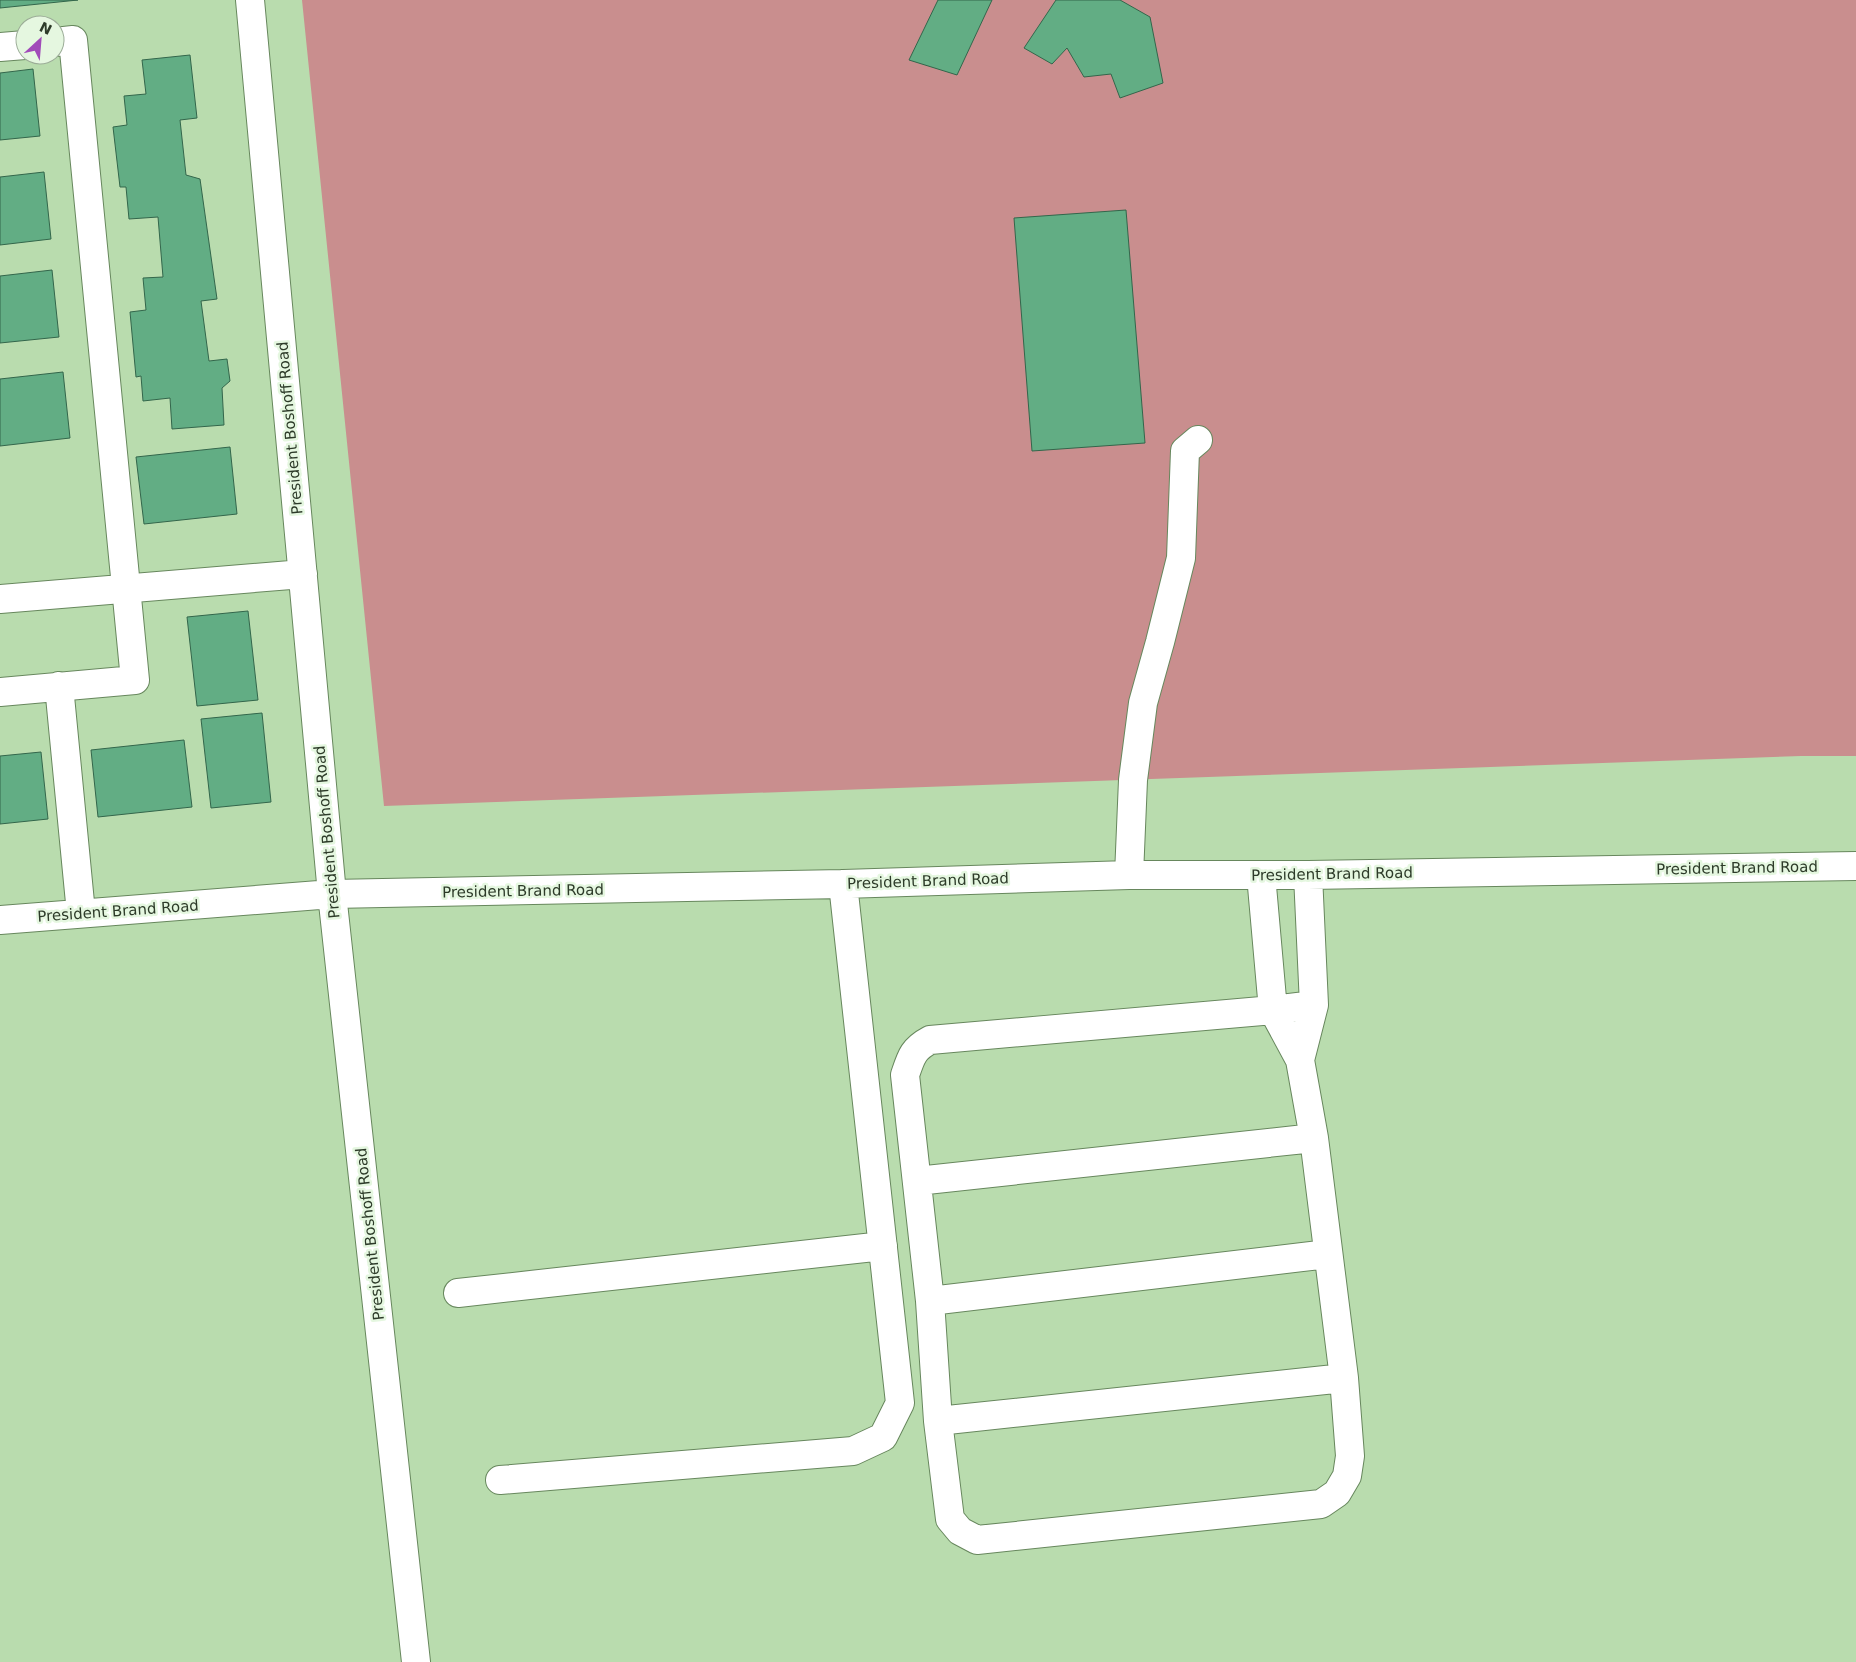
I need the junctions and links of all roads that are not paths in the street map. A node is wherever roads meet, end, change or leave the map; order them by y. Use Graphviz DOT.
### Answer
graph roads {
  1 [pos="250,0"];
  2 [pos="65,41"];
  3 [pos="15,46"];
  4 [pos="0,47"];
  5 [pos="1198,440"];
  6 [pos="304,574"];
  7 [pos="127,589"];
  8 [pos="0,599"];
  9 [pos="59,686"];
  10 [pos="0,692"];
  11 [pos="1856,866"];
  12 [pos="1129,875"];
  13 [pos="1261,875"];
  14 [pos="1308,875"];
  15 [pos="843,884"];
  16 [pos="332,894"];
  17 [pos="81,913"];
  18 [pos="0,920"];
  19 [pos="1314,1005"];
  20 [pos="1273,1010"];
  21 [pos="1300,1060"];
  22 [pos="1314,1138"];
  23 [pos="917,1181"];
  24 [pos="883,1246"];
  25 [pos="1328,1254"];
  26 [pos="458,1293"];
  27 [pos="930,1301"];
  28 [pos="1344,1378"];
  29 [pos="938,1421"];
  30 [pos="500,1480"];
  31 [pos="416,1662"];
  1 -- 6 [label="street, President Boshoff Road"];
  2 -- 7 [label="street"];
  3 -- 4 [label="street"];
  5 -- 12 [label="street"];
  6 -- 7 [label="street"];
  6 -- 16 [label="street, President Boshoff Road"];
  7 -- 8 [label="street"];
  7 -- 9 [label="street"];
  9 -- 10 [label="street"];
  9 -- 17 [label="street"];
  11 -- 14 [label="street, President Brand Road"];
  12 -- 13 [label="street, President Brand Road"];
  12 -- 15 [label="street, President Brand Road"];
  13 -- 14 [label="street, President Brand Road"];
  13 -- 20 [label="street"];
  14 -- 19 [label="street"];
  15 -- 16 [label="street, President Brand Road"];
  15 -- 24 [label="street"];
  16 -- 17 [label="street, President Brand Road"];
  16 -- 31 [label="street, President Boshoff Road"];
  17 -- 18 [label="street, President Brand Road"];
  19 -- 20 [label="street"];
  19 -- 21 [label="street"];
  20 -- 21 [label="street"];
  20 -- 23 [label="street"];
  21 -- 22 [label="street"];
  22 -- 23 [label="street"];
  22 -- 25 [label="street"];
  23 -- 27 [label="street"];
  24 -- 26 [label="street"];
  24 -- 30 [label="street"];
  25 -- 27 [label="street"];
  25 -- 28 [label="street"];
  27 -- 29 [label="street"];
  28 -- 29 [label="street"];
  28 -- 29 [label="street"];
}
